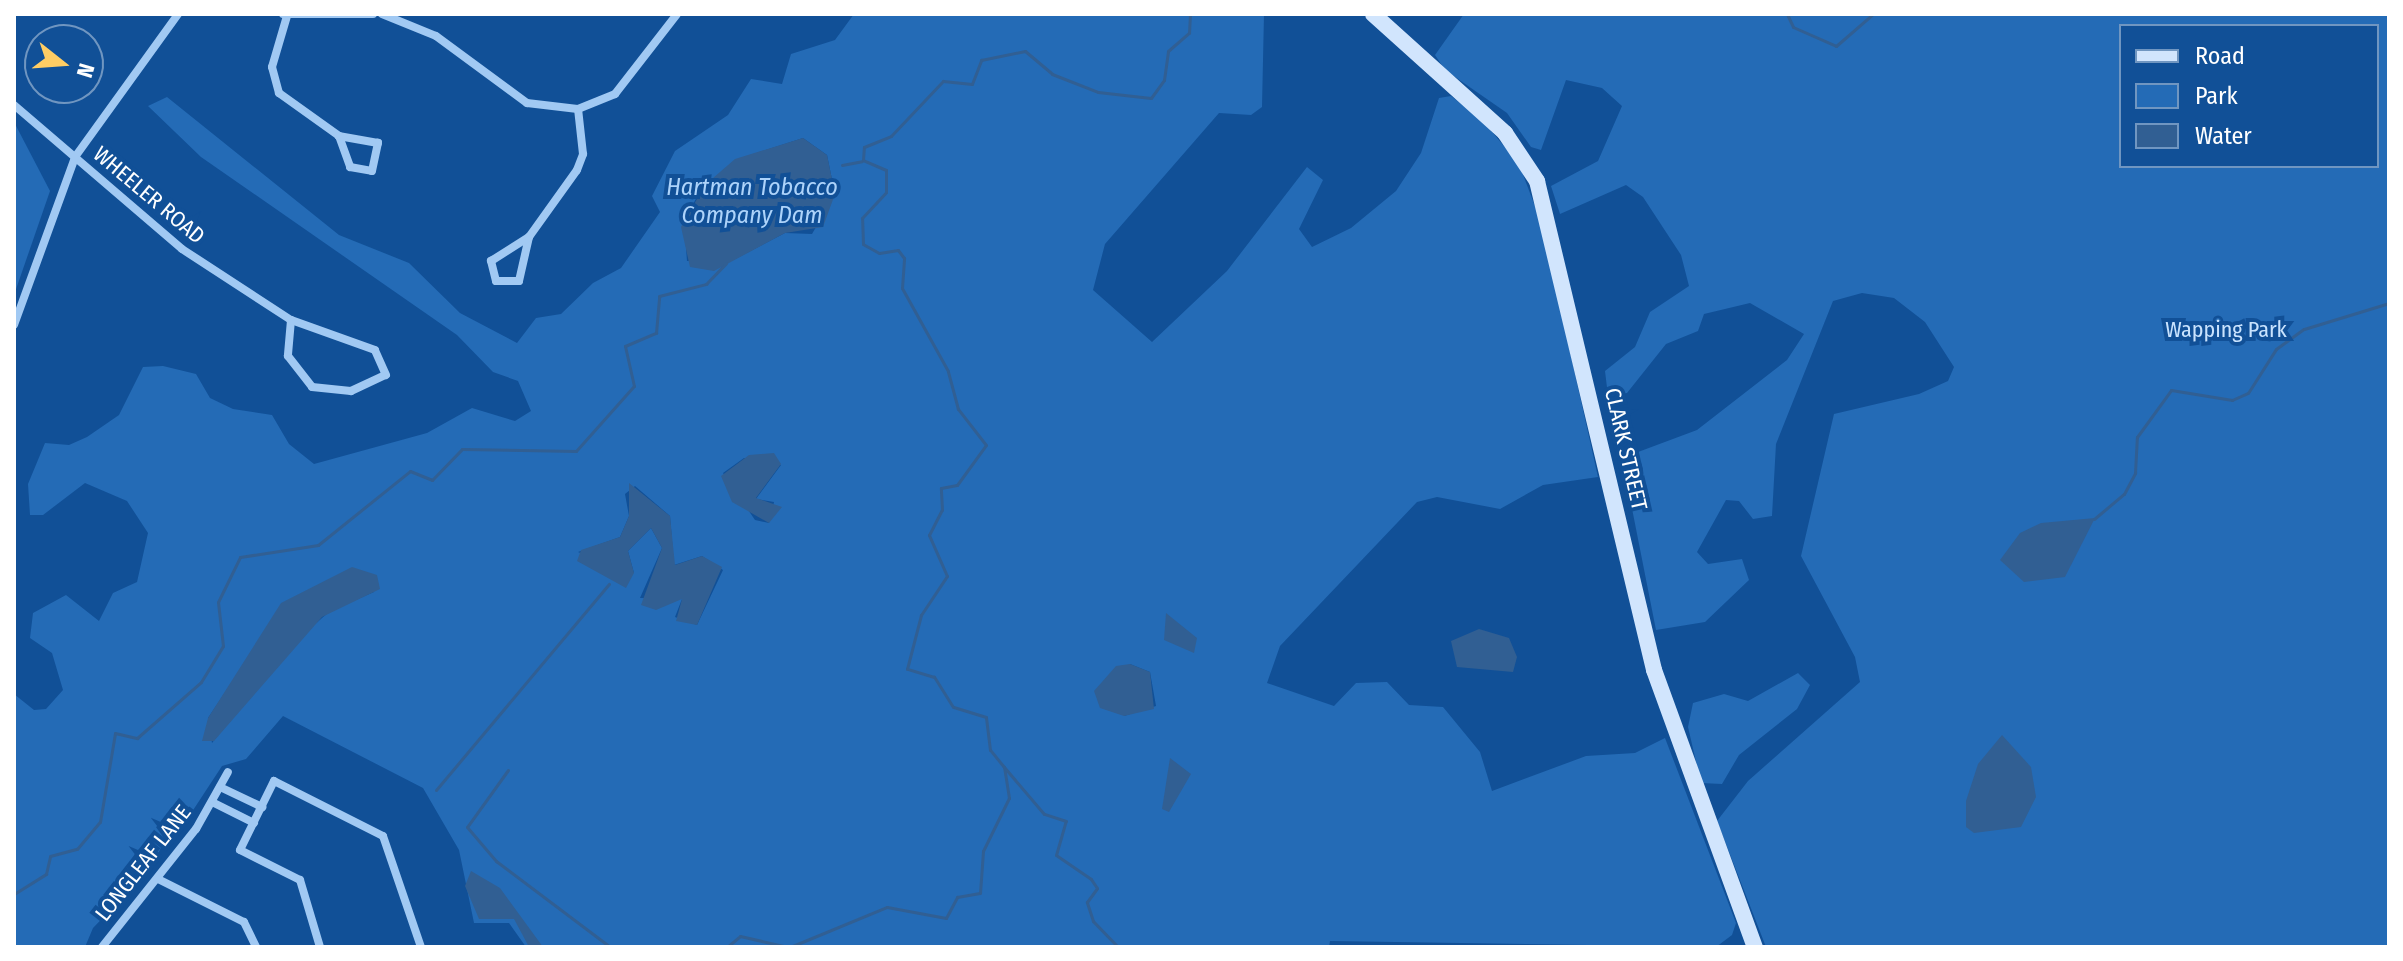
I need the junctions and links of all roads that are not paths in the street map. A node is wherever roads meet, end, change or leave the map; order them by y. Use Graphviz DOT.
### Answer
graph roads {
  1 [pos="178,14"];
  2 [pos="373,14"];
  3 [pos="382,14"];
  4 [pos="677,14"];
  5 [pos="1373,14"];
  6 [pos="285,15"];
  7 [pos="14,105"];
  8 [pos="578,109"];
  9 [pos="339,136"];
  10 [pos="75,157"];
  11 [pos="529,237"];
  12 [pos="291,320"];
  13 [pos="14,325"];
  14 [pos="228,772"];
  15 [pos="220,787"];
  16 [pos="212,802"];
  17 [pos="262,807"];
  18 [pos="254,823"];
  19 [pos="158,879"];
  20 [pos="103,947"];
  21 [pos="256,947"];
  22 [pos="320,947"];
  23 [pos="421,947"];
  24 [pos="1755,947"];
  1 -- 10 [label="street"];
  2 -- 6 [label="street"];
  3 -- 8 [label="street"];
  4 -- 8 [label="street"];
  5 -- 24 [label="main road, CLARK STREET"];
  6 -- 9 [label="street"];
  7 -- 10 [label="street, WHEELER ROAD"];
  8 -- 11 [label="street"];
  9 -- 9 [label="street"];
  10 -- 12 [label="street, WHEELER ROAD"];
  10 -- 13 [label="street"];
  11 -- 11 [label="street"];
  12 -- 12 [label="street, WHEELER ROAD"];
  14 -- 15 [label="street, LONGLEAF LANE"];
  15 -- 16 [label="street, LONGLEAF LANE"];
  15 -- 17 [label="street"];
  16 -- 18 [label="street, LONGLEAF LANE"];
  16 -- 19 [label="street, LONGLEAF LANE"];
  17 -- 18 [label="street"];
  17 -- 23 [label="street"];
  18 -- 22 [label="street"];
  19 -- 20 [label="street, LONGLEAF LANE"];
  19 -- 21 [label="street"];
}
